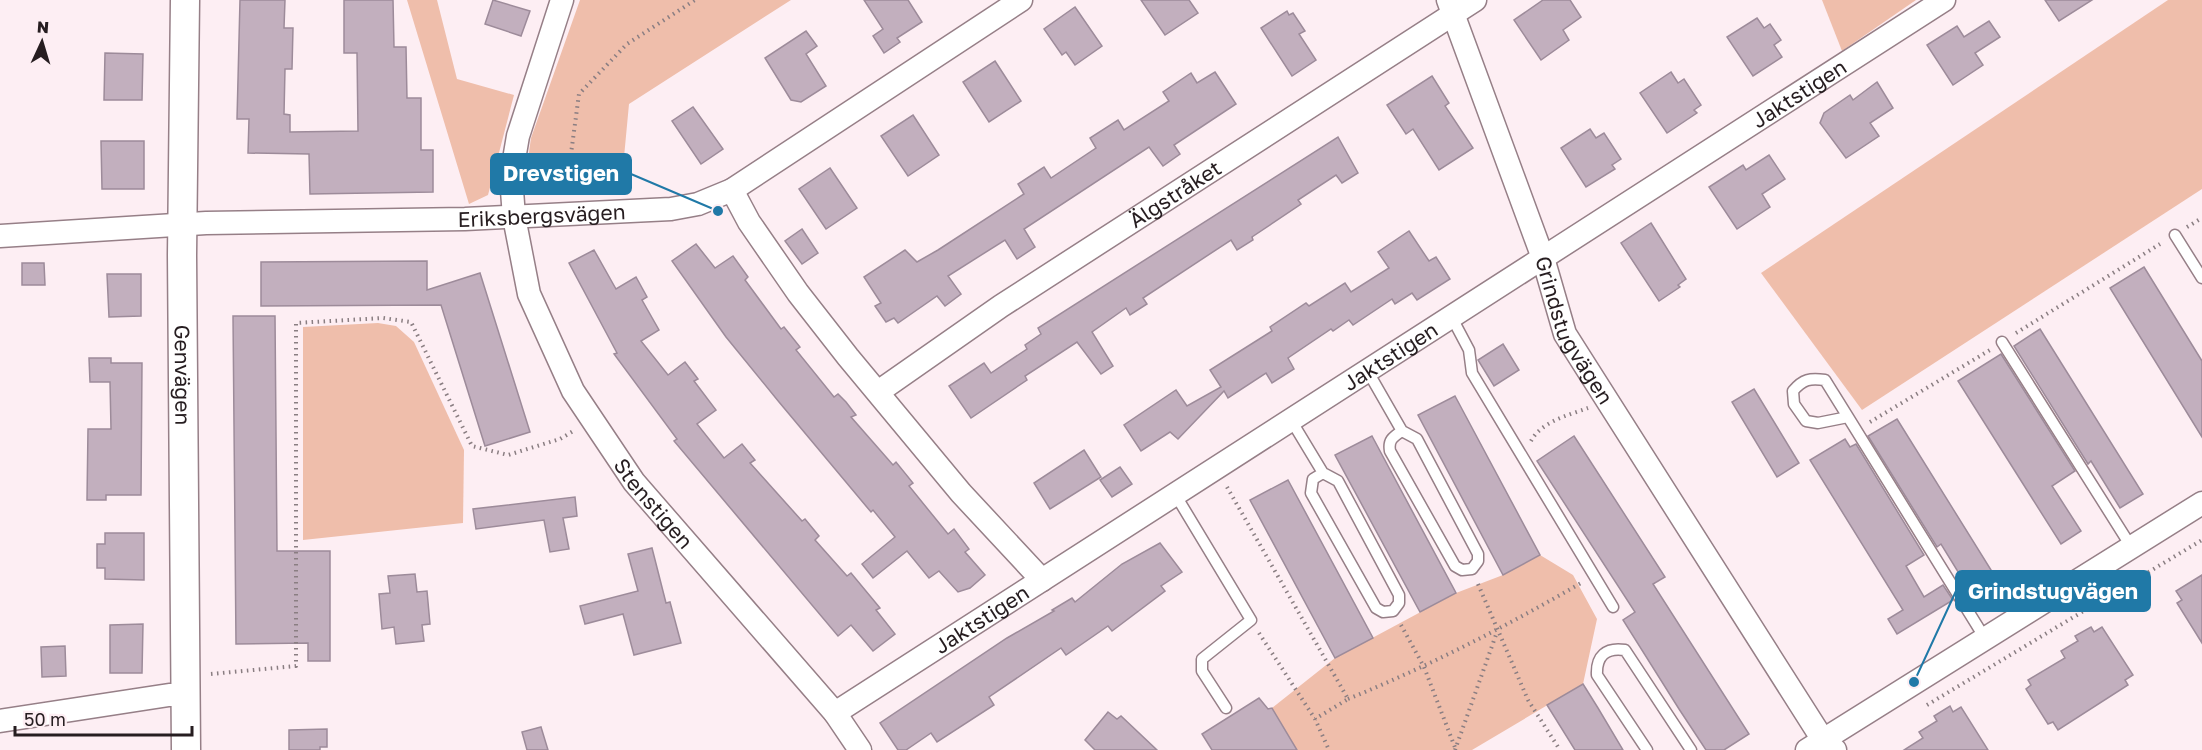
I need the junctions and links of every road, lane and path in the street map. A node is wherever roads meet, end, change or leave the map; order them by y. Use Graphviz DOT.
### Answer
graph roads {
  1 [pos="185,0"];
  2 [pos="562,0"];
  3 [pos="695,0"];
  4 [pos="1021,0"];
  5 [pos="1475,0"];
  6 [pos="1944,0"];
  7 [pos="1450,7"];
  8 [pos="732,190"];
  9 [pos="563,213"];
  10 [pos="514,217"];
  11 [pos="2202,218"];
  12 [pos="183,224"];
  13 [pos="2175,235"];
  14 [pos="0,236"];
  15 [pos="1543,258"];
  16 [pos="2202,278"];
  17 [pos="1450,316"];
  18 [pos="2002,342"];
  19 [pos="1367,370"];
  20 [pos="878,392"];
  21 [pos="1608,402"];
  22 [pos="1848,417"];
  23 [pos="1291,420"];
  24 [pos="591,421"];
  25 [pos="1402,431"];
  26 [pos="1857,431"];
  27 [pos="1523,456"];
  28 [pos="1216,468"];
  29 [pos="1323,472"];
  30 [pos="1175,493"];
  31 [pos="2202,503"];
  32 [pos="2202,540"];
  33 [pos="2132,548"];
  34 [pos="1472,569"];
  35 [pos="1595,575"];
  36 [pos="1042,580"];
  37 [pos="1613,608"];
  38 [pos="1393,611"];
  39 [pos="1251,620"];
  40 [pos="1497,632"];
  41 [pos="1986,640"];
  42 [pos="1424,667"];
  43 [pos="194,685"];
  44 [pos="1347,699"];
  45 [pos="1226,708"];
  46 [pos="1919,709"];
  47 [pos="835,713"];
  48 [pos="1315,719"];
  49 [pos="0,721"];
  50 [pos="1822,747"];
  51 [pos="186,750"];
  52 [pos="860,750"];
  53 [pos="1329,750"];
  54 [pos="1455,750"];
  55 [pos="1560,750"];
  56 [pos="1647,750"];
  57 [pos="1690,750"];
  1 -- 12 [label="street, Genvägen"];
  2 -- 10 [label="street, Stenstigen"];
  3 -- 9 [label="path"];
  4 -- 8 [label="street, Eriksbergsvägen"];
  5 -- 7 [label="street, Älgstråket"];
  6 -- 15 [label="street, Jaktstigen"];
  7 -- 15 [label="street, Grindstugvägen"];
  7 -- 20 [label="street, Älgstråket"];
  8 -- 9 [label="street, Eriksbergsvägen"];
  8 -- 20 [label="street"];
  9 -- 10 [label="street, Eriksbergsvägen"];
  10 -- 12 [label="street, Eriksbergsvägen"];
  10 -- 24 [label="street, Stenstigen"];
  11 -- 13 [label="path"];
  12 -- 14 [label="street, Eriksbergsvägen"];
  12 -- 43 [label="street, Genvägen"];
  13 -- 16 [label="lane"];
  13 -- 18 [label="path"];
  15 -- 17 [label="street, Jaktstigen"];
  15 -- 21 [label="street, Grindstugvägen"];
  17 -- 19 [label="street, Jaktstigen"];
  17 -- 27 [label="lane"];
  18 -- 26 [label="path"];
  18 -- 33 [label="lane"];
  19 -- 23 [label="street, Jaktstigen"];
  19 -- 25 [label="lane"];
  20 -- 36 [label="street"];
  21 -- 27 [label="path"];
  21 -- 50 [label="street, Grindstugvägen"];
  22 -- 22 [label="lane"];
  22 -- 26 [label="lane"];
  23 -- 28 [label="street, Jaktstigen"];
  23 -- 29 [label="lane"];
  24 -- 43 [label="path"];
  24 -- 47 [label="street, Stenstigen"];
  25 -- 34 [label="lane"];
  25 -- 34 [label="lane"];
  26 -- 41 [label="lane"];
  27 -- 35 [label="lane"];
  28 -- 30 [label="street, Jaktstigen"];
  28 -- 44 [label="path"];
  29 -- 38 [label="lane"];
  29 -- 38 [label="lane"];
  30 -- 36 [label="street, Jaktstigen"];
  30 -- 39 [label="lane"];
  31 -- 33 [label="street"];
  32 -- 46 [label="path"];
  33 -- 41 [label="street"];
  34 -- 40 [label="path"];
  35 -- 37 [label="lane"];
  35 -- 40 [label="path"];
  36 -- 47 [label="street, Jaktstigen"];
  38 -- 42 [label="path"];
  39 -- 45 [label="lane"];
  39 -- 48 [label="path"];
  40 -- 42 [label="path"];
  40 -- 54 [label="path"];
  40 -- 55 [label="path"];
  41 -- 50 [label="street"];
  42 -- 44 [label="path"];
  42 -- 54 [label="path"];
  43 -- 49 [label="street"];
  43 -- 51 [label="street, Genvägen"];
  44 -- 48 [label="path"];
  47 -- 52 [label="street, Stenstigen"];
  48 -- 53 [label="path"];
  56 -- 57 [label="lane"];
}
